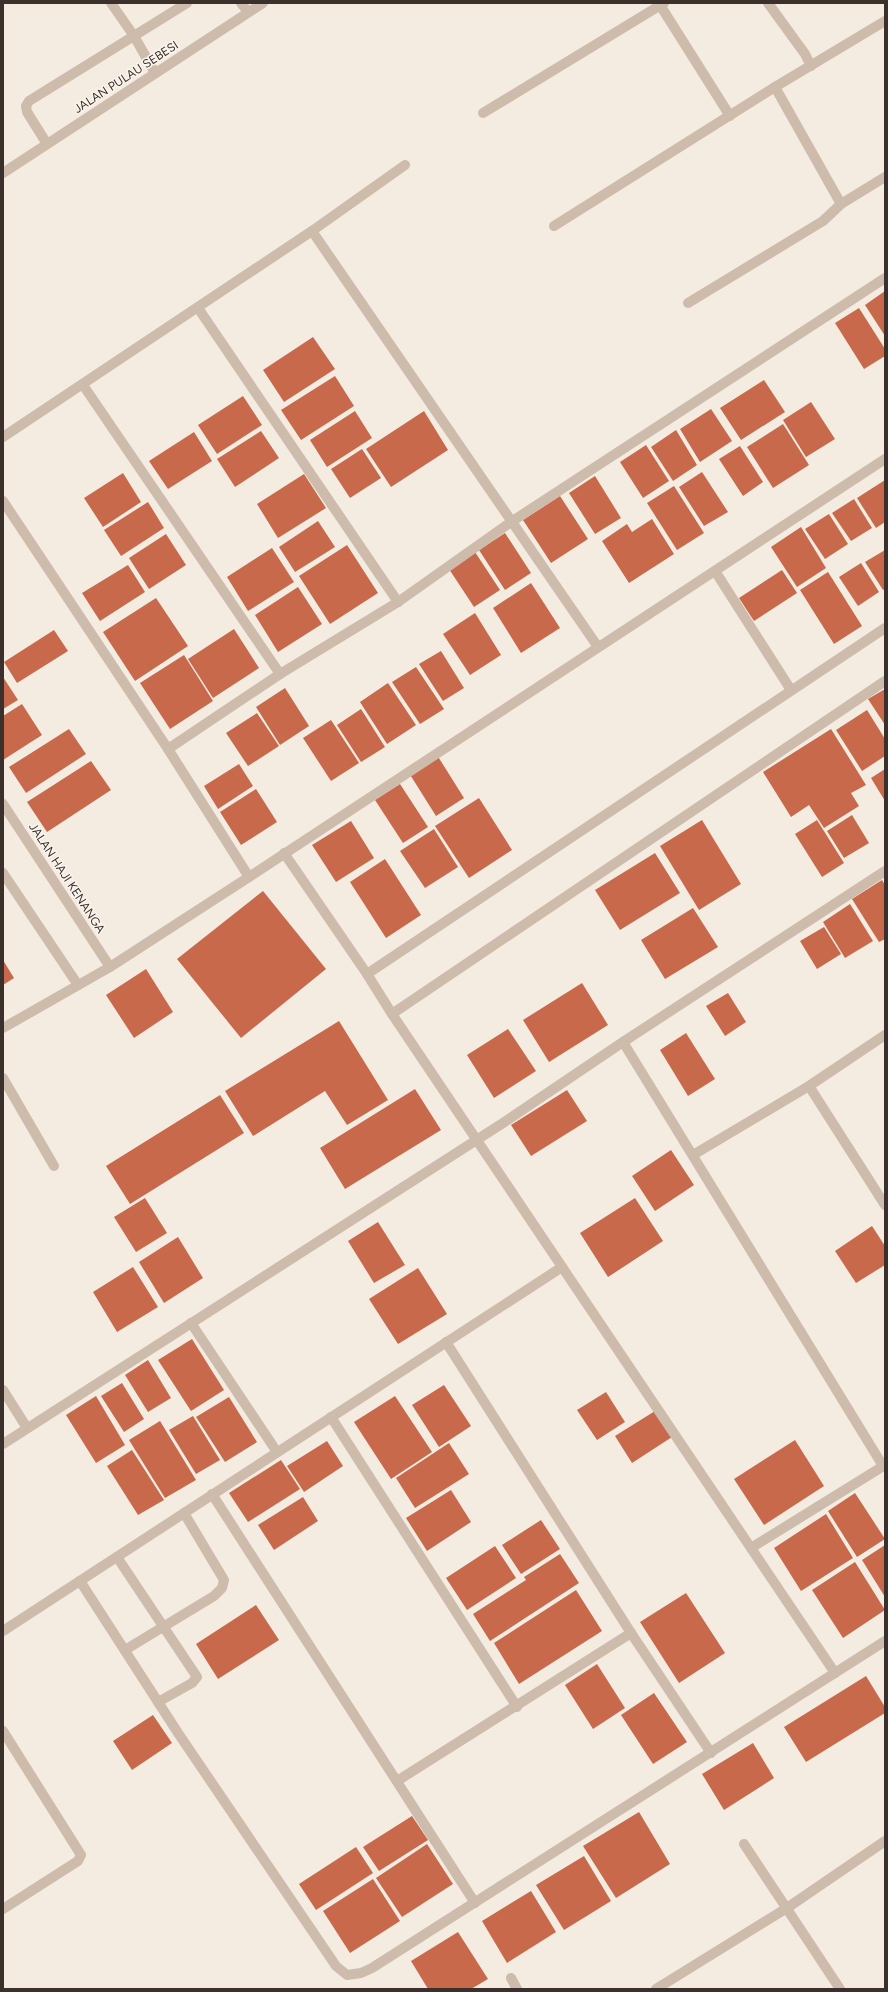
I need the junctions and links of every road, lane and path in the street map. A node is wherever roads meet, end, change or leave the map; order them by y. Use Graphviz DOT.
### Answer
graph roads {
  1 [pos="111,3"];
  2 [pos="187,3"];
  3 [pos="241,3"];
  4 [pos="263,3"];
  5 [pos="768,3"];
  6 [pos="662,4"];
  7 [pos="248,12"];
  8 [pos="885,22"];
  9 [pos="134,36"];
  10 [pos="811,66"];
  11 [pos="155,73"];
  12 [pos="774,87"];
  13 [pos="483,113"];
  14 [pos="730,116"];
  15 [pos="47,144"];
  16 [pos="405,165"];
  17 [pos="3,173"];
  18 [pos="885,177"];
  19 [pos="841,204"];
  20 [pos="554,226"];
  21 [pos="312,231"];
  22 [pos="885,278"];
  23 [pos="688,303"];
  24 [pos="198,308"];
  25 [pos="83,385"];
  26 [pos="3,437"];
  27 [pos="885,459"];
  28 [pos="3,501"];
  29 [pos="511,522"];
  30 [pos="715,571"];
  31 [pos="398,602"];
  32 [pos="885,628"];
  33 [pos="598,647"];
  34 [pos="280,674"];
  35 [pos="885,681"];
  36 [pos="791,690"];
  37 [pos="168,749"];
  38 [pos="3,804"];
  39 [pos="284,853"];
  40 [pos="885,871"];
  41 [pos="3,873"];
  42 [pos="249,877"];
  43 [pos="110,967"];
  44 [pos="367,974"];
  45 [pos="78,985"];
  46 [pos="392,1014"];
  47 [pos="3,1028"];
  48 [pos="885,1035"];
  49 [pos="623,1042"];
  50 [pos="3,1078"];
  51 [pos="809,1086"];
  52 [pos="476,1139"];
  53 [pos="693,1155"];
  54 [pos="54,1166"];
  55 [pos="885,1205"];
  56 [pos="562,1267"];
  57 [pos="191,1322"];
  58 [pos="446,1342"];
  59 [pos="3,1390"];
  60 [pos="331,1417"];
  61 [pos="27,1428"];
  62 [pos="3,1444"];
  63 [pos="277,1452"];
  64 [pos="884,1466"];
  65 [pos="212,1494"];
  66 [pos="184,1513"];
  67 [pos="751,1548"];
  68 [pos="117,1557"];
  69 [pos="80,1581"];
  70 [pos="164,1627"];
  71 [pos="3,1631"];
  72 [pos="632,1633"];
  73 [pos="885,1641"];
  74 [pos="124,1650"];
  75 [pos="834,1673"];
  76 [pos="158,1702"];
  77 [pos="517,1707"];
  78 [pos="3,1731"];
  79 [pos="711,1753"];
  80 [pos="397,1781"];
  81 [pos="885,1841"];
  82 [pos="744,1844"];
  83 [pos="474,1903"];
  84 [pos="787,1908"];
  85 [pos="3,1909"];
  86 [pos="511,1978"];
  87 [pos="517,1989"];
  88 [pos="656,1989"];
  89 [pos="840,1989"];
  1 -- 9 [label="street"];
  2 -- 9 [label="street"];
  3 -- 7 [label="street"];
  4 -- 7 [label="street, JALAN PULAU SEBESI"];
  5 -- 10 [label="street"];
  6 -- 13 [label="street"];
  6 -- 14 [label="street"];
  7 -- 11 [label="street, JALAN PULAU SEBESI"];
  8 -- 10 [label="street"];
  9 -- 11 [label="street"];
  9 -- 15 [label="street"];
  10 -- 12 [label="street"];
  11 -- 15 [label="street, JALAN PULAU SEBESI"];
  12 -- 14 [label="street"];
  12 -- 19 [label="street"];
  14 -- 20 [label="street"];
  15 -- 17 [label="street, JALAN PULAU SEBESI"];
  16 -- 21 [label="street"];
  18 -- 19 [label="street"];
  19 -- 23 [label="street"];
  21 -- 24 [label="street"];
  21 -- 29 [label="street"];
  22 -- 29 [label="street"];
  24 -- 25 [label="street"];
  24 -- 31 [label="street"];
  25 -- 26 [label="street"];
  25 -- 34 [label="street"];
  27 -- 30 [label="street"];
  28 -- 37 [label="street"];
  29 -- 31 [label="street"];
  29 -- 33 [label="street"];
  30 -- 33 [label="street"];
  30 -- 36 [label="street"];
  31 -- 34 [label="street"];
  32 -- 36 [label="street"];
  33 -- 39 [label="street"];
  34 -- 37 [label="street"];
  35 -- 46 [label="street"];
  36 -- 44 [label="street"];
  37 -- 42 [label="street"];
  38 -- 43 [label="street, JALAN HAJI KENANGA"];
  39 -- 42 [label="street"];
  39 -- 44 [label="street"];
  40 -- 49 [label="street"];
  41 -- 45 [label="street"];
  42 -- 43 [label="street"];
  43 -- 45 [label="street"];
  44 -- 46 [label="street"];
  45 -- 47 [label="street"];
  46 -- 52 [label="street"];
  48 -- 51 [label="street"];
  49 -- 52 [label="street"];
  49 -- 53 [label="street"];
  50 -- 54 [label="street"];
  51 -- 53 [label="street"];
  51 -- 55 [label="street"];
  52 -- 56 [label="street"];
  52 -- 57 [label="street"];
  53 -- 64 [label="street"];
  56 -- 58 [label="street"];
  56 -- 67 [label="street"];
  57 -- 61 [label="street"];
  57 -- 63 [label="street"];
  58 -- 60 [label="street"];
  58 -- 72 [label="street"];
  59 -- 61 [label="street"];
  60 -- 63 [label="street"];
  60 -- 77 [label="street"];
  61 -- 62 [label="street"];
  63 -- 65 [label="street"];
  64 -- 67 [label="street"];
  65 -- 66 [label="street"];
  65 -- 80 [label="street"];
  66 -- 68 [label="street"];
  66 -- 70 [label="street"];
  67 -- 75 [label="street"];
  68 -- 69 [label="street"];
  68 -- 70 [label="street"];
  69 -- 71 [label="street"];
  69 -- 74 [label="street"];
  70 -- 74 [label="street"];
  70 -- 76 [label="street"];
  72 -- 77 [label="street"];
  72 -- 79 [label="street"];
  73 -- 75 [label="street"];
  74 -- 76 [label="street"];
  75 -- 79 [label="street"];
  76 -- 83 [label="street"];
  77 -- 80 [label="street"];
  78 -- 85 [label="street"];
  79 -- 83 [label="street"];
  80 -- 83 [label="street"];
  81 -- 84 [label="street"];
  82 -- 84 [label="street"];
  84 -- 88 [label="street"];
  84 -- 89 [label="street"];
  86 -- 87 [label="street"];
}
